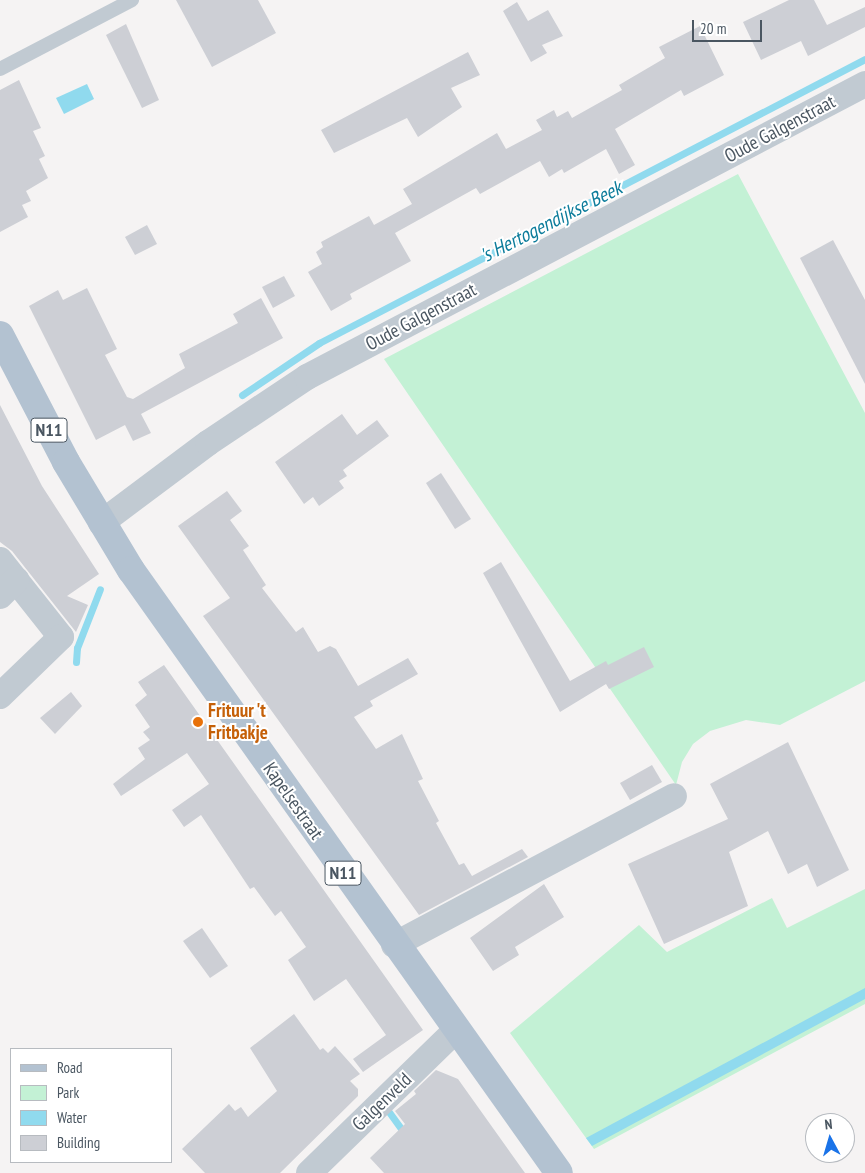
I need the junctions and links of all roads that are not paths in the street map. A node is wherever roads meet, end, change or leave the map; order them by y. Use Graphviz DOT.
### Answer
graph roads {
  1 [pos="132,0"];
  2 [pos="0,69"];
  3 [pos="865,84"];
  4 [pos="0,335"];
  5 [pos="101,523"];
  6 [pos="5,578"];
  7 [pos="0,696"];
  8 [pos="674,796"];
  9 [pos="394,944"];
  10 [pos="454,1030"];
  11 [pos="309,1173"];
  12 [pos="559,1173"];
  1 -- 2 [label="lane"];
  3 -- 5 [label="street, Oude Galgenstraat"];
  4 -- 5 [label="main road, N11"];
  5 -- 9 [label="main road, Kapelsestraat / N11"];
  6 -- 7 [label="street"];
  8 -- 9 [label="street"];
  9 -- 10 [label="main road, Kapelsestraat / N11"];
  10 -- 11 [label="street, Galgenveld"];
  10 -- 12 [label="main road, Kapelsestraat / N11"];
}
